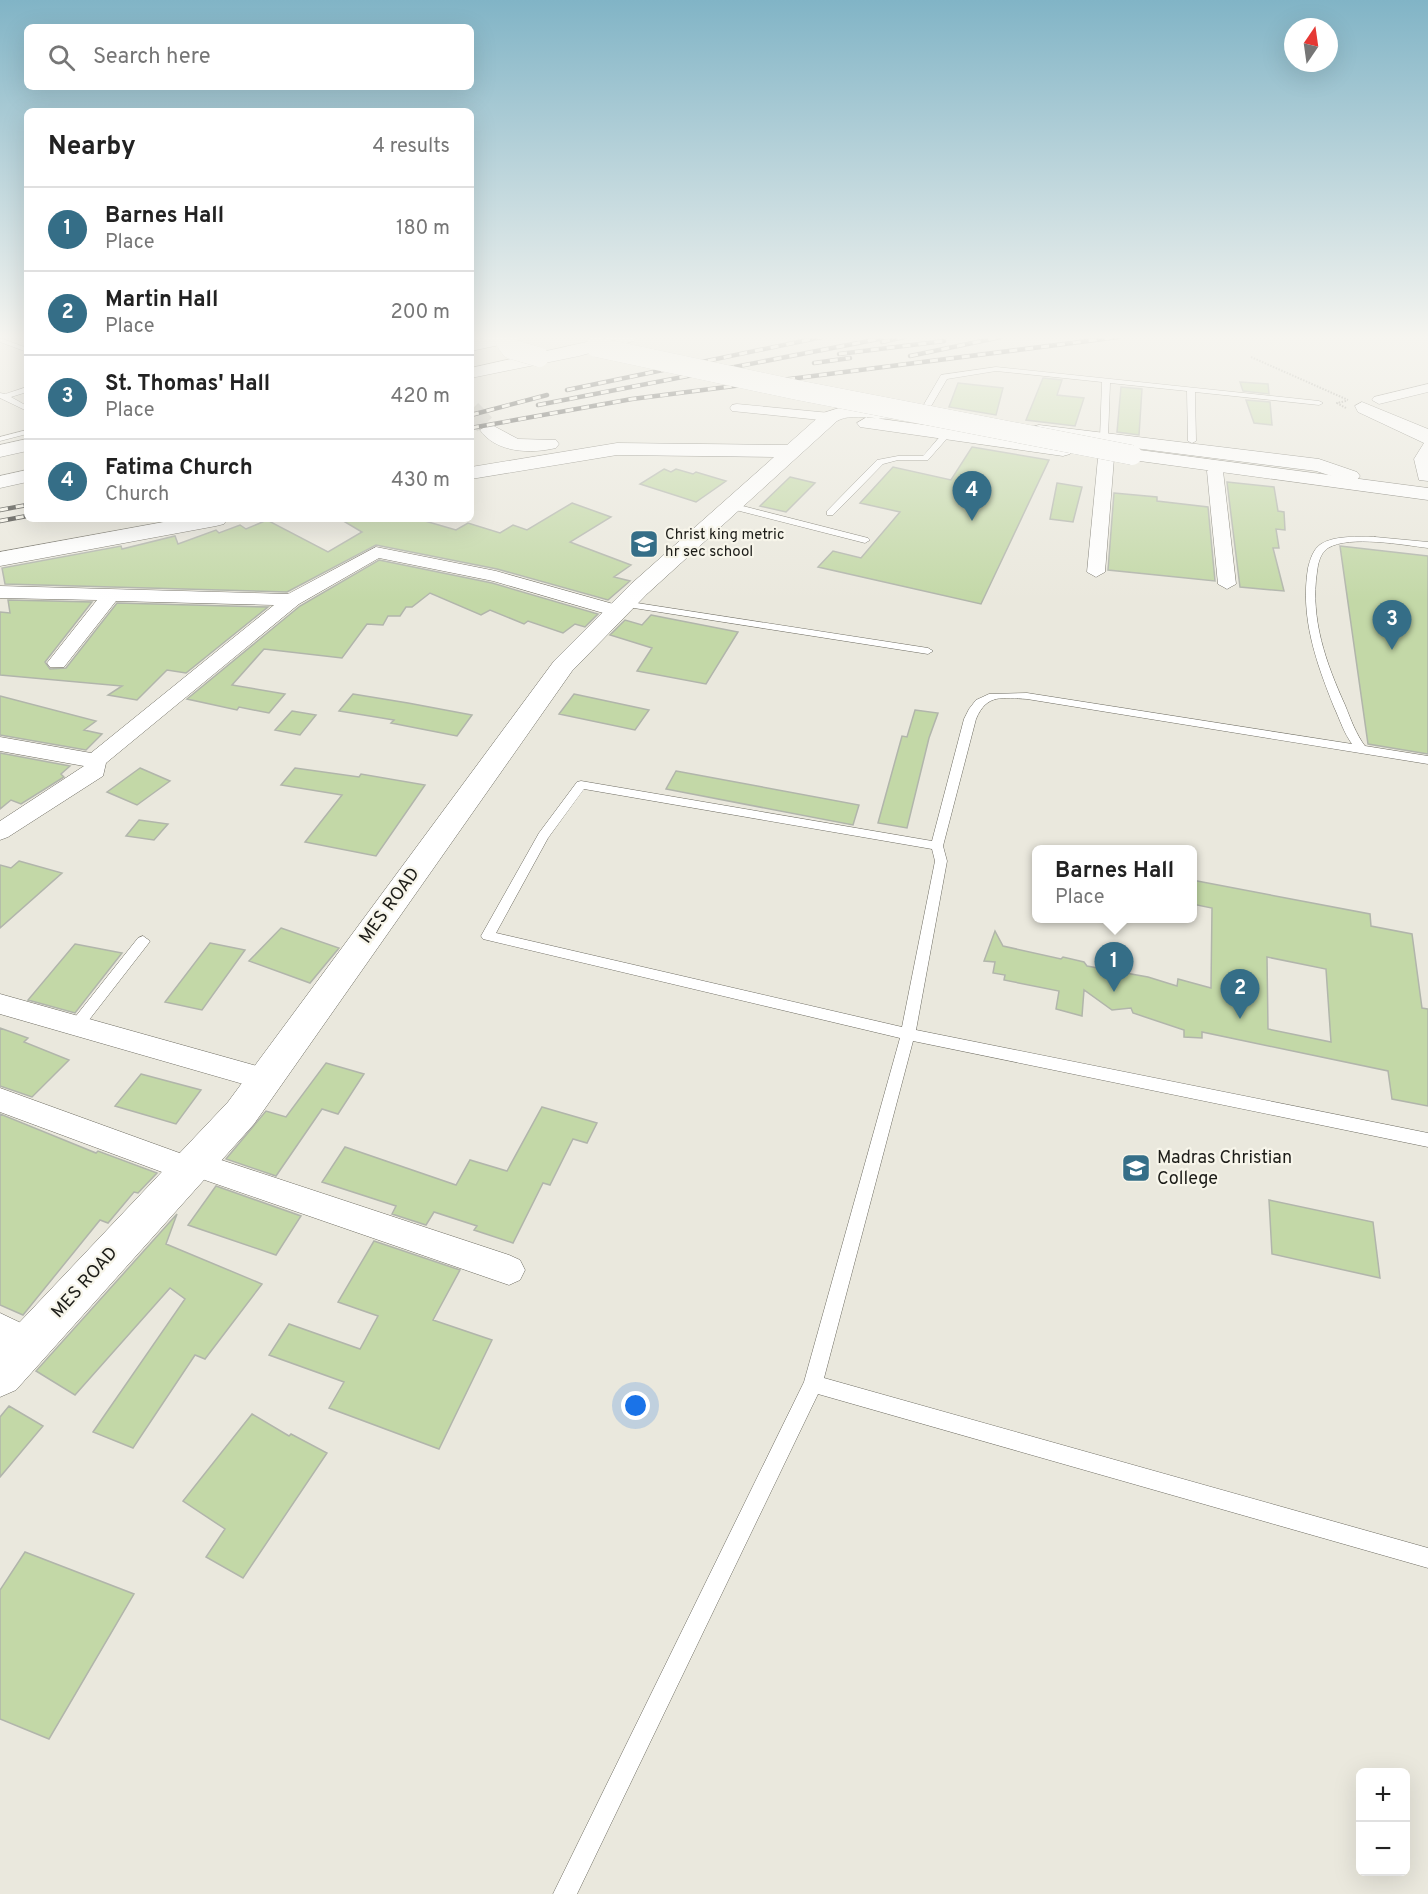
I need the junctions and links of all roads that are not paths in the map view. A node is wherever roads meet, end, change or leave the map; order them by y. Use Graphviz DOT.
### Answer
graph roads {
  1 [pos="821,425"];
  2 [pos="888,425"];
  3 [pos="966,425"];
  4 [pos="979,425"];
  5 [pos="1105,425"];
  6 [pos="1192,425"];
  7 [pos="1396,425"];
  8 [pos="1408,425"];
  9 [pos="485,432"];
  10 [pos="24,433"];
  11 [pos="947,434"];
  12 [pos="1428,434"];
  13 [pos="0,439"];
  14 [pos="24,440"];
  15 [pos="1192,441"];
  16 [pos="1428,441"];
  17 [pos="0,445"];
  18 [pos="24,446"];
  19 [pos="1428,447"];
  20 [pos="1105,448"];
  21 [pos="611,450"];
  22 [pos="793,450"];
  23 [pos="0,451"];
  24 [pos="24,456"];
  25 [pos="0,461"];
  26 [pos="24,467"];
  27 [pos="1215,471"];
  28 [pos="0,472"];
  29 [pos="474,472"];
  30 [pos="24,477"];
  31 [pos="1353,479"];
  32 [pos="0,482"];
  33 [pos="1427,485"];
  34 [pos="731,506"];
  35 [pos="830,513"];
  36 [pos="199,522"];
  37 [pos="865,540"];
  38 [pos="1428,545"];
  39 [pos="0,558"];
  40 [pos="1096,572"];
  41 [pos="1227,584"];
  42 [pos="0,592"];
  43 [pos="111,595"];
  44 [pos="292,600"];
  45 [pos="620,608"];
  46 [pos="928,651"];
  47 [pos="57,663"];
  48 [pos="0,744"];
  49 [pos="1361,749"];
  50 [pos="1428,760"];
  51 [pos="94,761"];
  52 [pos="0,832"];
  53 [pos="937,846"];
  54 [pos="143,941"];
  55 [pos="0,1004"];
  56 [pos="77,1025"];
  57 [pos="908,1034"];
  58 [pos="264,1079"];
  59 [pos="0,1100"];
  60 [pos="1428,1140"];
  61 [pos="192,1166"];
  62 [pos="509,1270"];
  63 [pos="0,1329"];
  64 [pos="30,1344"];
  65 [pos="0,1375"];
  66 [pos="813,1384"];
  67 [pos="1428,1558"];
  68 [pos="565,1894"];
  1 -- 22 [label="street, MES ROAD"];
  2 -- 11 [label="street"];
  3 -- 20 [label="street"];
  4 -- 31 [label="street, bridge"];
  5 -- 20 [label="lane"];
  6 -- 15 [label="lane"];
  7 -- 16 [label="street"];
  8 -- 12 [label="street"];
  9 -- 21 [label="street"];
  10 -- 13 [label="lane"];
  11 -- 20 [label="street"];
  11 -- 35 [label="lane"];
  14 -- 17 [label="street"];
  18 -- 23 [label="street"];
  19 -- 33 [label="street"];
  20 -- 27 [label="street"];
  20 -- 31 [label="street"];
  20 -- 40 [label="street"];
  21 -- 22 [label="street"];
  21 -- 29 [label="street"];
  22 -- 34 [label="street, MES ROAD"];
  24 -- 25 [label="street"];
  26 -- 28 [label="street"];
  27 -- 31 [label="street"];
  27 -- 41 [label="street"];
  30 -- 32 [label="street"];
  31 -- 33 [label="street"];
  34 -- 37 [label="lane"];
  34 -- 45 [label="street, MES ROAD"];
  36 -- 39 [label="street"];
  38 -- 49 [label="lane"];
  42 -- 43 [label="street"];
  43 -- 44 [label="street"];
  43 -- 47 [label="street"];
  44 -- 45 [label="street"];
  44 -- 51 [label="street"];
  45 -- 46 [label="lane"];
  45 -- 58 [label="street, MES ROAD"];
  48 -- 51 [label="street"];
  49 -- 50 [label="lane"];
  49 -- 53 [label="lane"];
  51 -- 52 [label="street"];
  53 -- 57 [label="lane"];
  53 -- 57 [label="lane"];
  54 -- 56 [label="lane"];
  55 -- 56 [label="street"];
  56 -- 58 [label="street"];
  57 -- 60 [label="lane"];
  57 -- 66 [label="lane"];
  58 -- 61 [label="street, MES ROAD"];
  59 -- 61 [label="street"];
  61 -- 62 [label="street"];
  61 -- 64 [label="street, MES ROAD"];
  63 -- 64 [label="street"];
  64 -- 65 [label="street, MES ROAD"];
  66 -- 67 [label="lane"];
  66 -- 68 [label="lane"];
}
